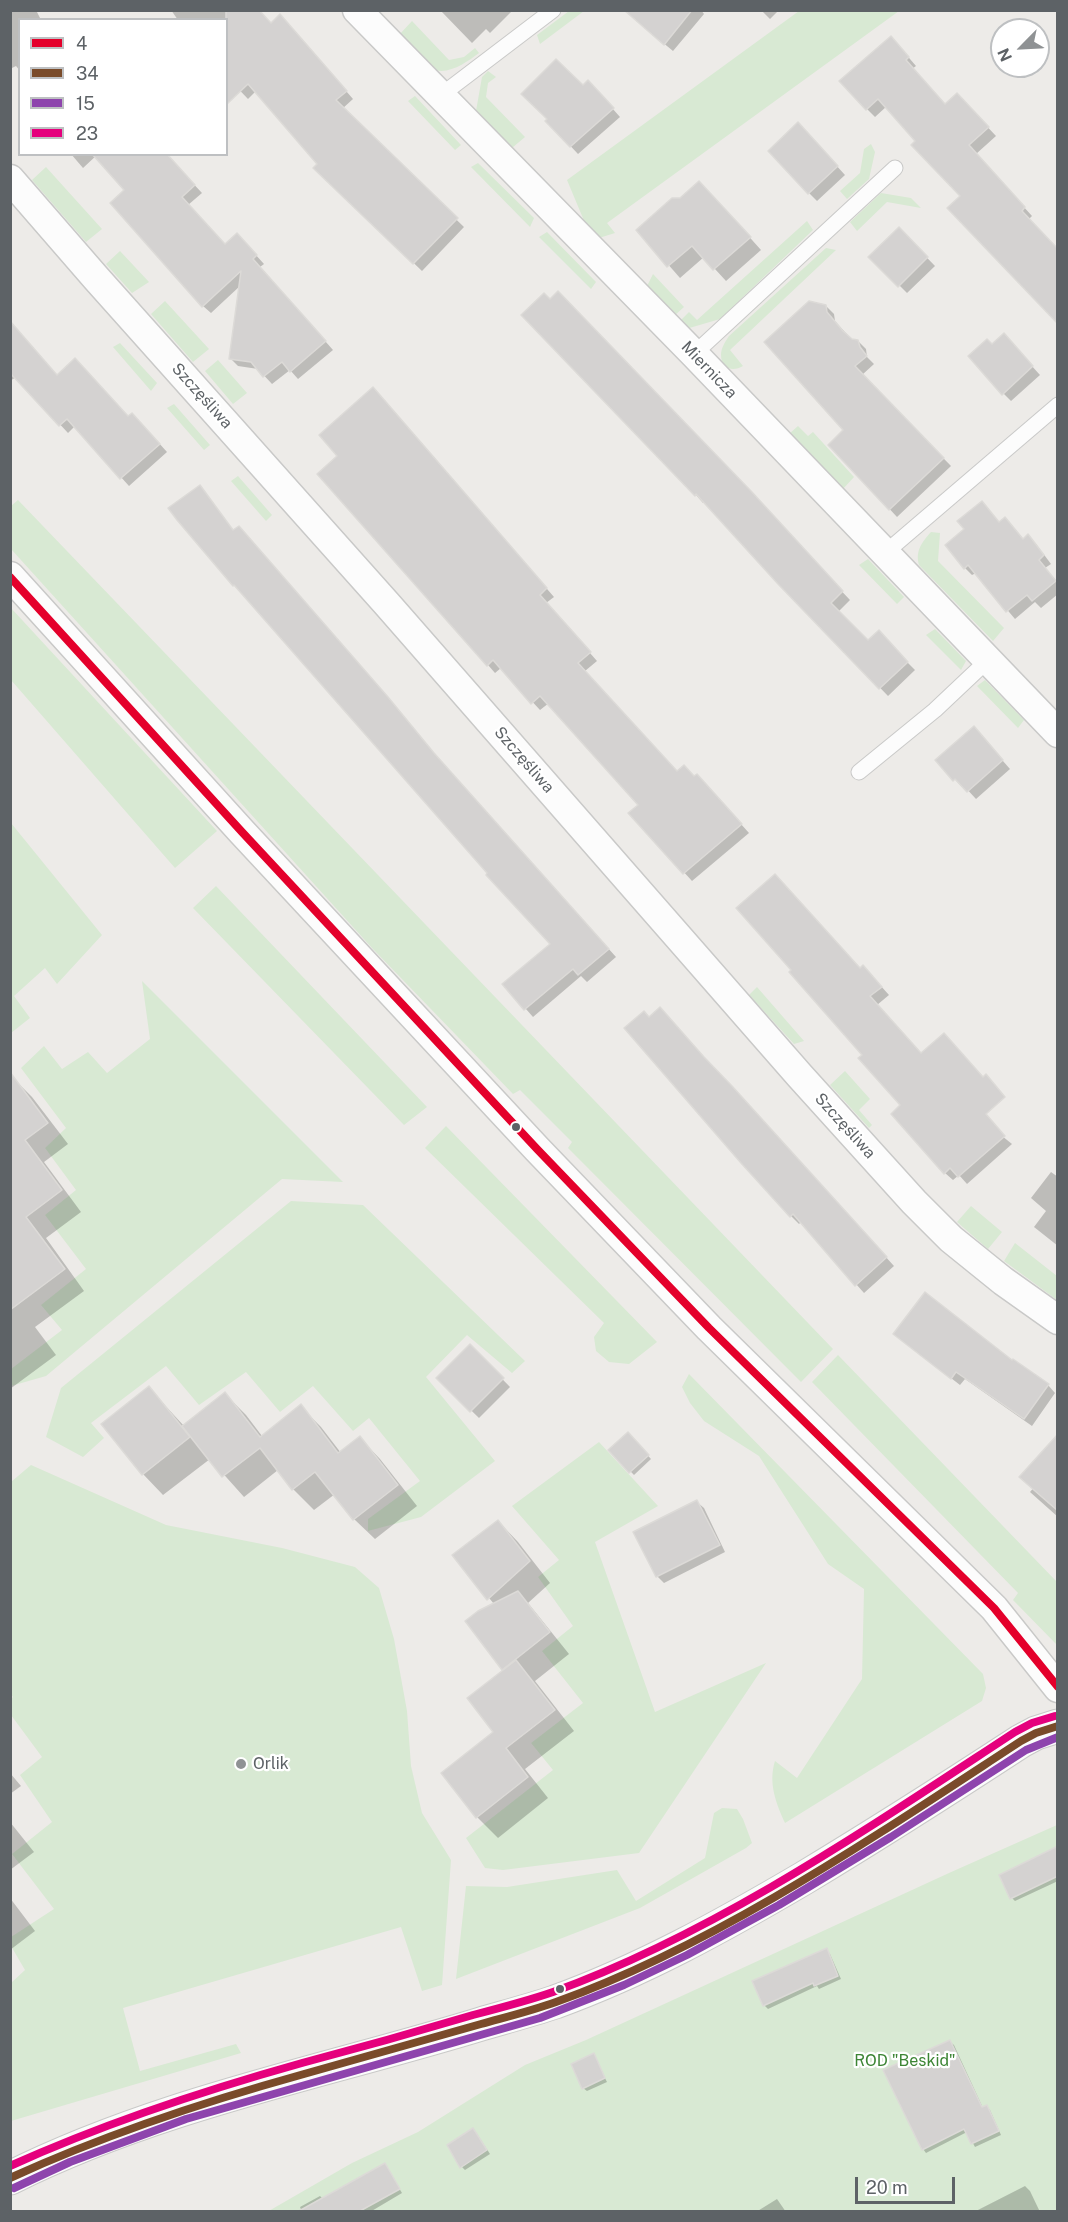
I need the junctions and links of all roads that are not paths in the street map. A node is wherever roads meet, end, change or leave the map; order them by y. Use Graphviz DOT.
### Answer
graph roads {
  1 [pos="357,10"];
  2 [pos="553,10"];
  3 [pos="440,96"];
  4 [pos="895,168"];
  5 [pos="10,179"];
  6 [pos="694,354"];
  7 [pos="1058,405"];
  8 [pos="885,553"];
  9 [pos="10,576"];
  10 [pos="988,660"];
  11 [pos="1058,733"];
  12 [pos="859,772"];
  13 [pos="1058,1320"];
  14 [pos="1058,1688"];
  15 [pos="1058,1726"];
  16 [pos="10,2178"];
  1 -- 3 [label="street, Miernicza"];
  2 -- 3 [label="lane"];
  3 -- 6 [label="street, Miernicza"];
  4 -- 6 [label="lane"];
  5 -- 13 [label="street, Szczęśliwa"];
  6 -- 8 [label="street, Miernicza"];
  7 -- 8 [label="lane"];
  8 -- 10 [label="street, Miernicza"];
  9 -- 14 [label="street"];
  10 -- 11 [label="street, Miernicza"];
  10 -- 12 [label="lane"];
  15 -- 16 [label="street"];
}
